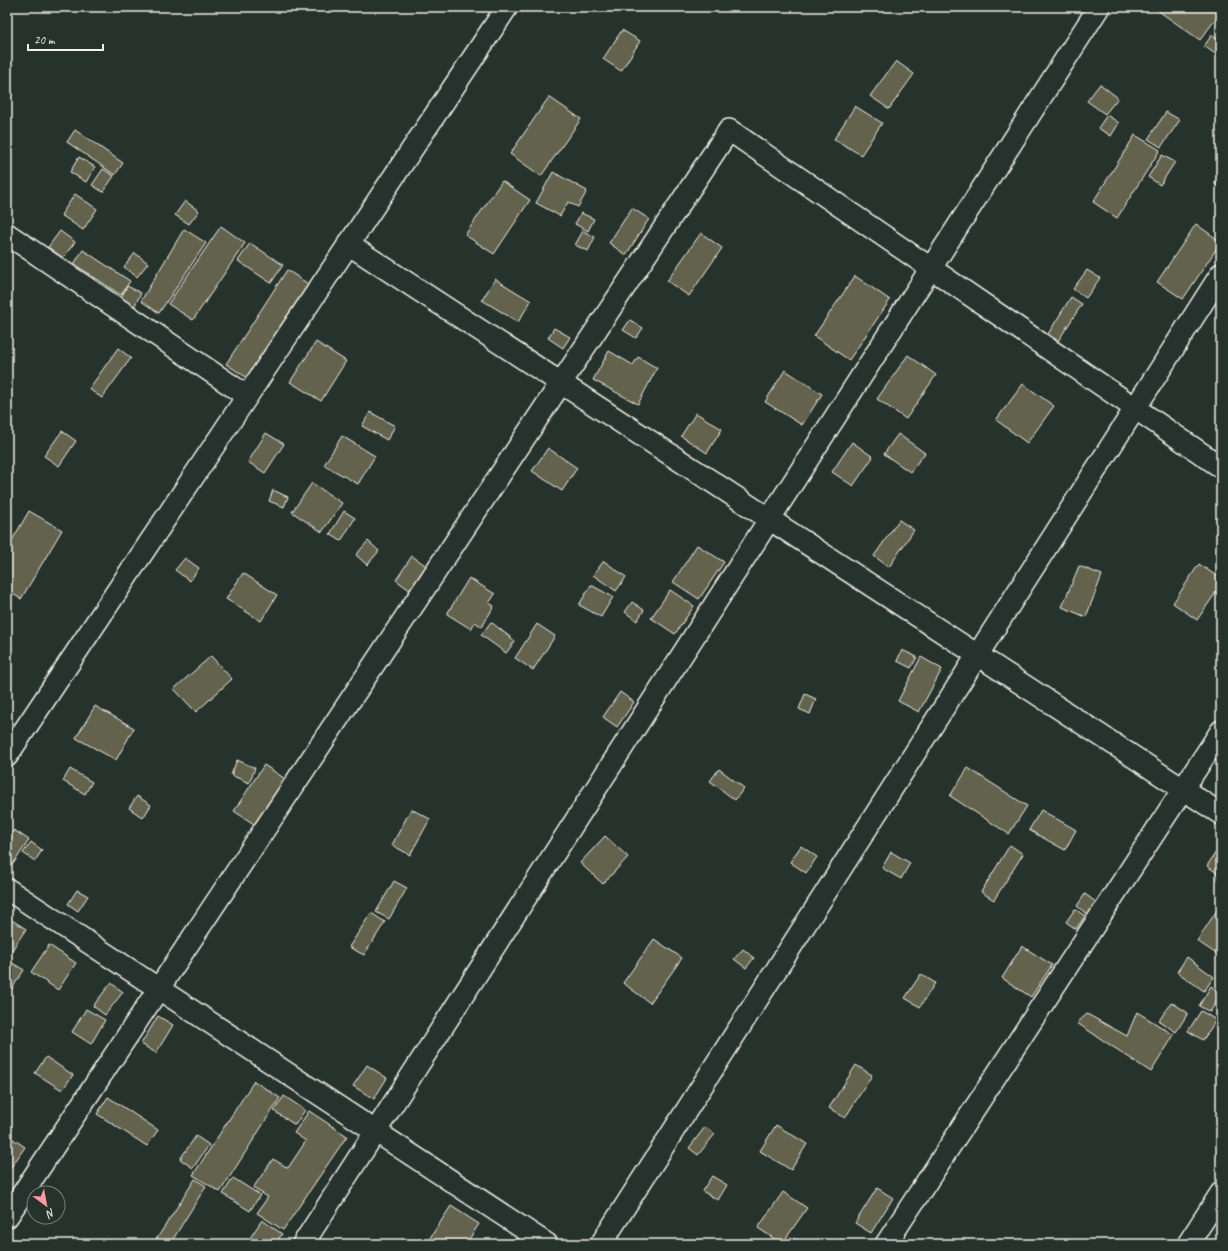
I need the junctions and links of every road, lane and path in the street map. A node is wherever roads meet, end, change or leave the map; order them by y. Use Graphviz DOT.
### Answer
graph roads {
  1 [pos="507,7"];
  2 [pos="1099,7"];
  3 [pos="7,234"];
  4 [pos="348,244"];
  5 [pos="931,268"];
  6 [pos="1221,274"];
  7 [pos="561,383"];
  8 [pos="247,396"];
  9 [pos="1135,409"];
  10 [pos="1221,467"];
  11 [pos="770,519"];
  12 [pos="977,655"];
  13 [pos="1221,731"];
  14 [pos="7,756"];
  15 [pos="1183,789"];
  16 [pos="1221,814"];
  17 [pos="7,889"];
  18 [pos="158,989"];
  19 [pos="376,1131"];
  20 [pos="1221,1193"];
  21 [pos="7,1217"];
  22 [pos="303,1244"];
  23 [pos="547,1244"];
  24 [pos="601,1244"];
  25 [pos="886,1244"];
  26 [pos="1188,1244"];
  1 -- 4 [label="street"];
  2 -- 5 [label="street"];
  3 -- 8 [label="street"];
  4 -- 7 [label="street"];
  4 -- 8 [label="street"];
  5 -- 7 [label="street"];
  5 -- 9 [label="street"];
  5 -- 11 [label="street"];
  6 -- 9 [label="street"];
  7 -- 11 [label="street"];
  7 -- 18 [label="street"];
  8 -- 14 [label="street"];
  9 -- 10 [label="street"];
  9 -- 12 [label="street"];
  11 -- 12 [label="street"];
  11 -- 19 [label="street"];
  12 -- 15 [label="street"];
  12 -- 24 [label="street"];
  13 -- 15 [label="street"];
  15 -- 16 [label="street"];
  15 -- 25 [label="street"];
  17 -- 18 [label="street"];
  18 -- 19 [label="street"];
  18 -- 21 [label="street"];
  19 -- 22 [label="street"];
  19 -- 23 [label="street"];
  20 -- 26 [label="street"];
}
